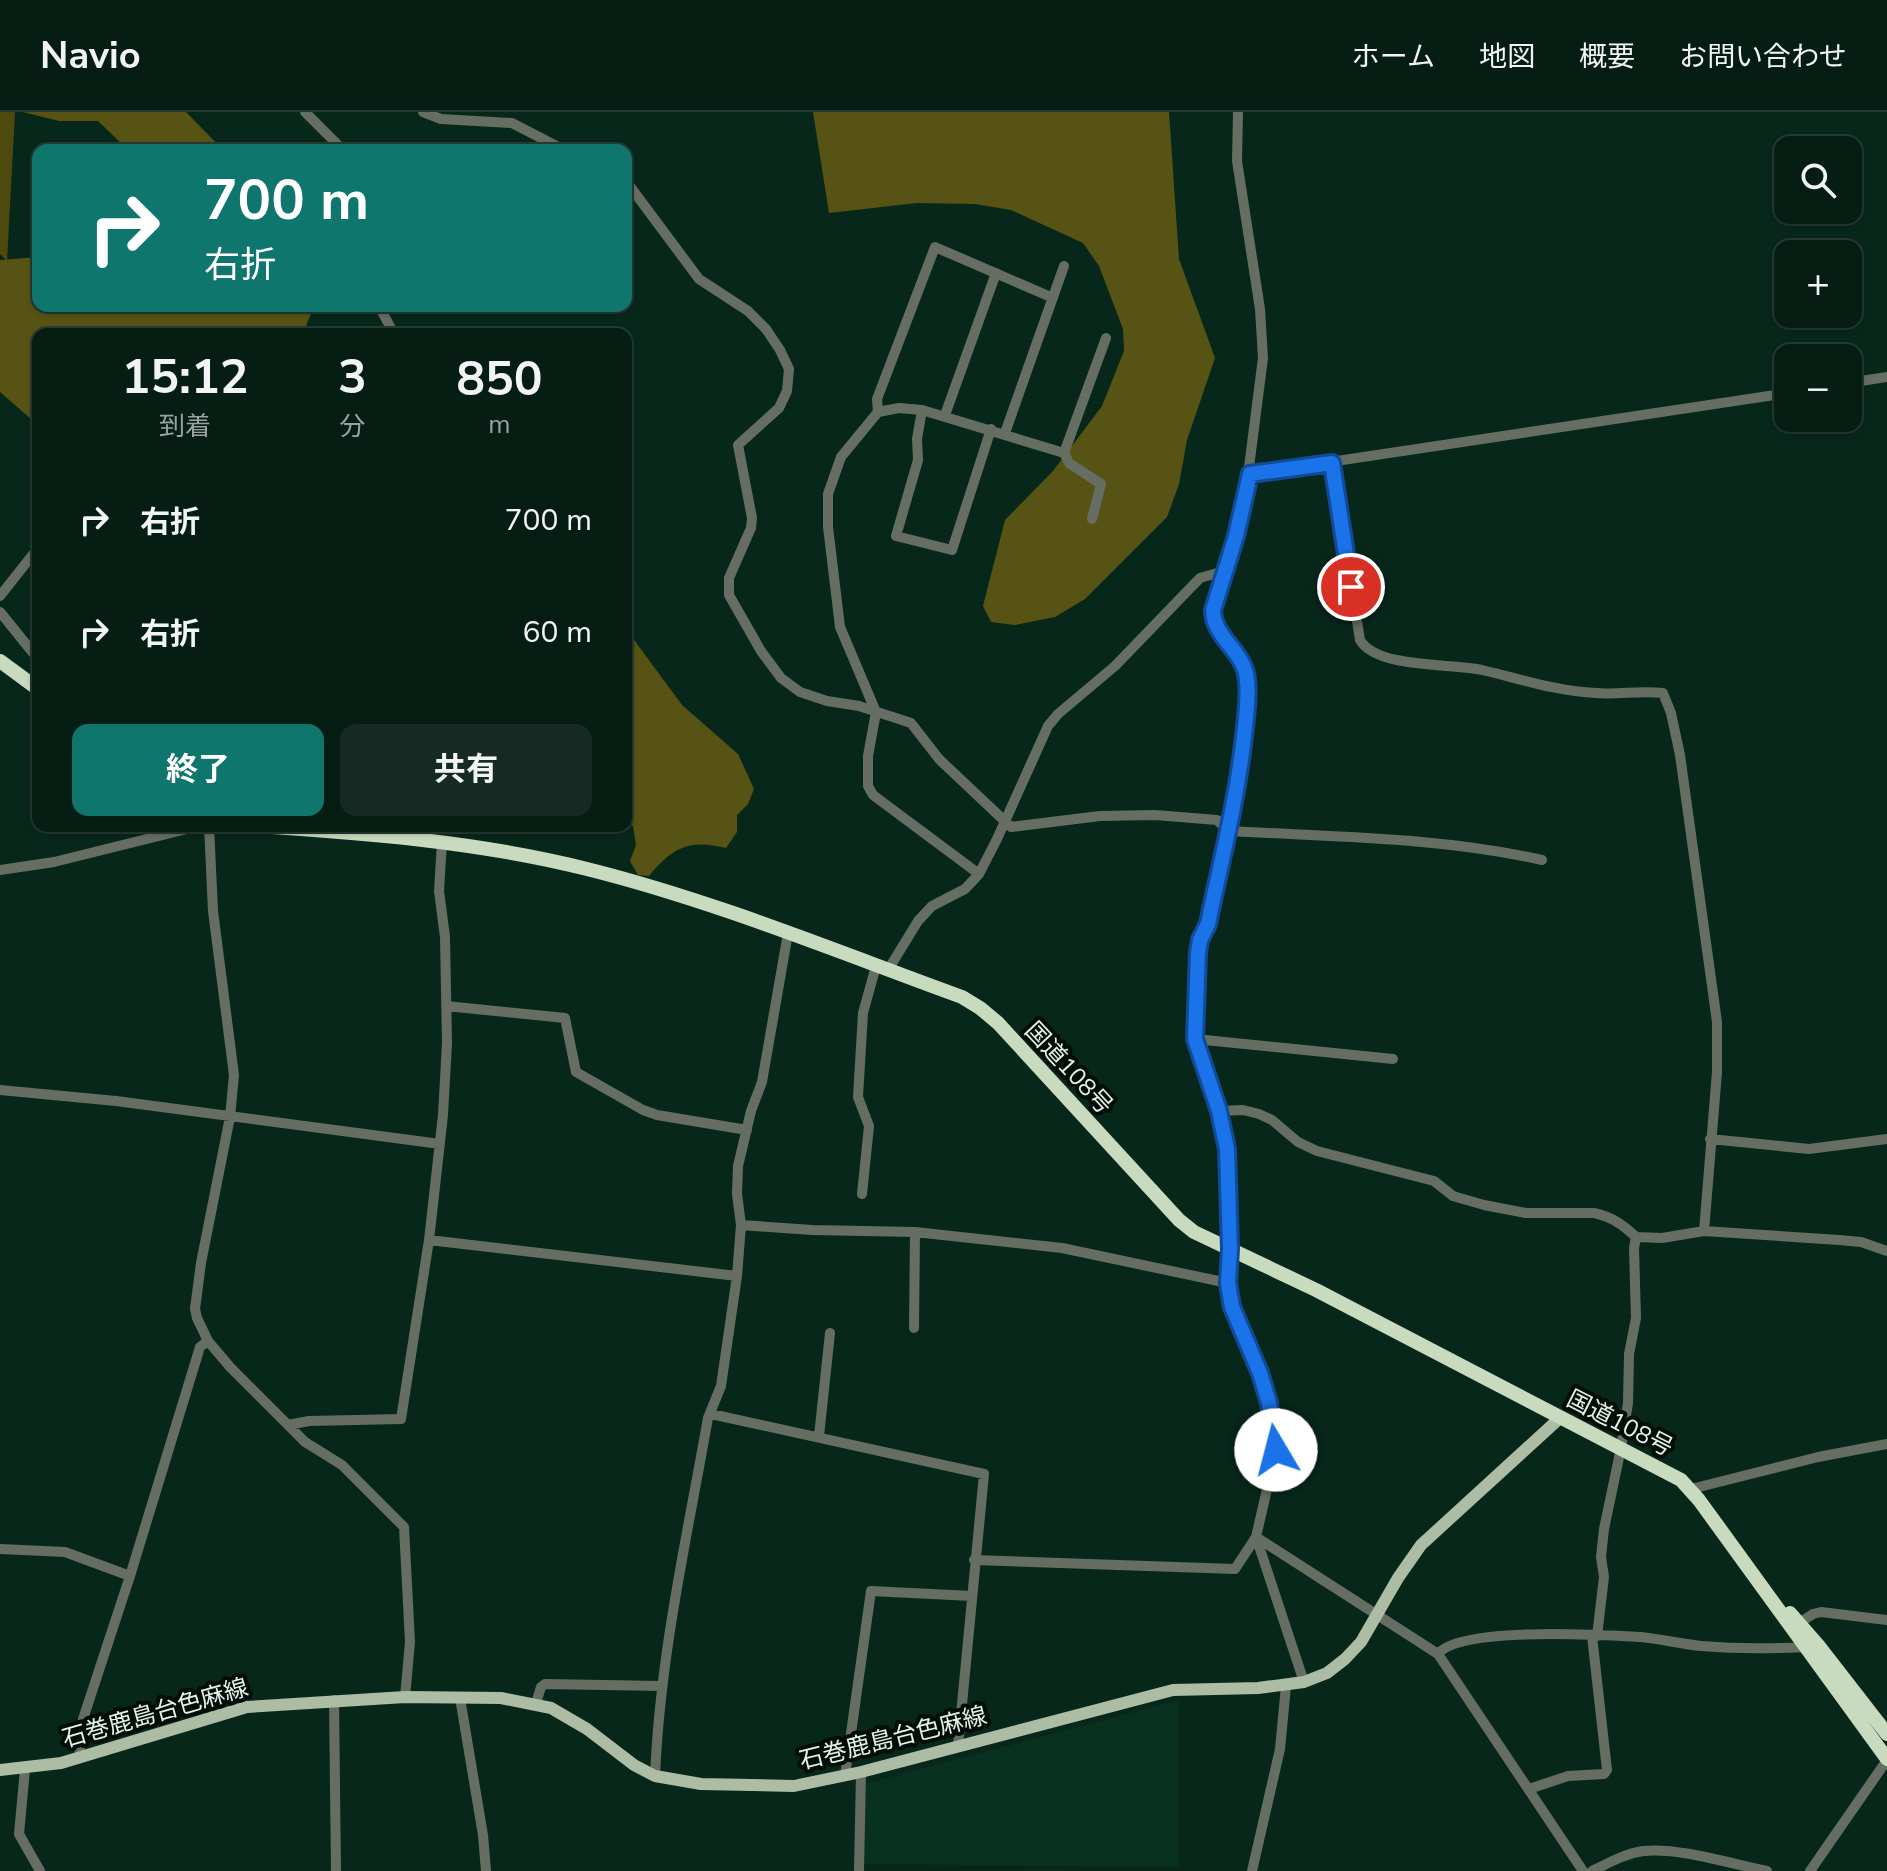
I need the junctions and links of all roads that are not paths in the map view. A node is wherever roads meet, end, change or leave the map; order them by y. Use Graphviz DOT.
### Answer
graph roads {
  1 [pos="305,112"];
  2 [pos="423,112"];
  3 [pos="1238,112"];
  4 [pos="337,144"];
  5 [pos="552,144"];
  6 [pos="632,189"];
  7 [pos="1064,266"];
  8 [pos="996,273"];
  9 [pos="1053,298"];
  10 [pos="1106,338"];
  11 [pos="1887,377"];
  12 [pos="1862,381"];
  13 [pos="1774,395"];
  14 [pos="922,410"];
  15 [pos="878,412"];
  16 [pos="945,415"];
  17 [pos="991,429"];
  18 [pos="1005,433"];
  19 [pos="1064,453"];
  20 [pos="1332,463"];
  21 [pos="1250,474"];
  22 [pos="1092,519"];
  23 [pos="32,556"];
  24 [pos="1224,571"];
  25 [pos="0,596"];
  26 [pos="0,612"];
  27 [pos="32,652"];
  28 [pos="0,661"];
  29 [pos="32,685"];
  30 [pos="876,712"];
  31 [pos="1005,822"];
  32 [pos="1229,831"];
  33 [pos="175,832"];
  34 [pos="209,832"];
  35 [pos="383,832"];
  36 [pos="442,842"];
  37 [pos="1542,860"];
  38 [pos="0,870"];
  39 [pos="979,874"];
  40 [pos="788,933"];
  41 [pos="882,968"];
  42 [pos="446,1006"];
  43 [pos="1195,1039"];
  44 [pos="1393,1059"];
  45 [pos="0,1090"];
  46 [pos="1219,1111"];
  47 [pos="230,1117"];
  48 [pos="747,1130"];
  49 [pos="1710,1139"];
  50 [pos="1887,1139"];
  51 [pos="440,1144"];
  52 [pos="862,1194"];
  53 [pos="741,1225"];
  54 [pos="1704,1231"];
  55 [pos="915,1232"];
  56 [pos="1636,1237"];
  57 [pos="429,1240"];
  58 [pos="1230,1249"];
  59 [pos="1887,1251"];
  60 [pos="737,1276"];
  61 [pos="1228,1283"];
  62 [pos="914,1328"];
  63 [pos="830,1333"];
  64 [pos="208,1341"];
  65 [pos="711,1414"];
  66 [pos="1561,1417"];
  67 [pos="288,1425"];
  68 [pos="819,1436"];
  69 [pos="1887,1444"];
  70 [pos="1621,1448"];
  71 [pos="1691,1489"];
  72 [pos="1256,1537"];
  73 [pos="0,1549"];
  74 [pos="974,1560"];
  75 [pos="1744,1562"];
  76 [pos="130,1576"];
  77 [pos="972,1596"];
  78 [pos="1377,1616"];
  79 [pos="1887,1620"];
  80 [pos="1799,1623"];
  81 [pos="1595,1636"];
  82 [pos="1805,1647"];
  83 [pos="1438,1654"];
  84 [pos="1304,1682"];
  85 [pos="661,1686"];
  86 [pos="1286,1686"];
  87 [pos="405,1697"];
  88 [pos="460,1698"];
  89 [pos="334,1700"];
  90 [pos="536,1703"];
  91 [pos="1887,1734"];
  92 [pos="958,1746"];
  93 [pos="79,1759"];
  94 [pos="1887,1759"];
  95 [pos="25,1769"];
  96 [pos="0,1770"];
  97 [pos="861,1772"];
  98 [pos="655,1776"];
  99 [pos="845,1776"];
  100 [pos="1529,1789"];
  101 [pos="40,1871"];
  102 [pos="336,1871"];
  103 [pos="486,1871"];
  104 [pos="859,1871"];
  105 [pos="1252,1871"];
  106 [pos="1583,1871"];
  107 [pos="1592,1871"];
  108 [pos="1767,1871"];
  109 [pos="1810,1871"];
  1 -- 4 [label="street"];
  2 -- 5 [label="street"];
  3 -- 21 [label="street"];
  6 -- 30 [label="street"];
  7 -- 9 [label="street"];
  8 -- 9 [label="street"];
  8 -- 15 [label="street"];
  8 -- 16 [label="street"];
  9 -- 18 [label="street"];
  10 -- 19 [label="street"];
  11 -- 12 [label="street"];
  13 -- 20 [label="street"];
  14 -- 15 [label="street"];
  14 -- 16 [label="street"];
  14 -- 17 [label="street"];
  15 -- 30 [label="street"];
  16 -- 17 [label="street"];
  17 -- 18 [label="street"];
  18 -- 19 [label="street"];
  19 -- 22 [label="street"];
  20 -- 21 [label="street"];
  20 -- 49 [label="street"];
  21 -- 24 [label="street"];
  23 -- 25 [label="street"];
  24 -- 31 [label="street"];
  24 -- 32 [label="street"];
  26 -- 27 [label="street"];
  28 -- 29 [label="highway"];
  30 -- 31 [label="street"];
  30 -- 39 [label="street"];
  31 -- 32 [label="street"];
  31 -- 39 [label="street"];
  32 -- 37 [label="street"];
  32 -- 43 [label="street"];
  33 -- 38 [label="street"];
  34 -- 47 [label="street"];
  35 -- 36 [label="highway, 国道108号"];
  36 -- 40 [label="highway, 国道108号"];
  36 -- 42 [label="street"];
  39 -- 41 [label="street"];
  40 -- 41 [label="highway, 国道108号"];
  40 -- 48 [label="street"];
  41 -- 52 [label="street"];
  41 -- 58 [label="highway, 国道108号"];
  42 -- 48 [label="street"];
  42 -- 51 [label="street"];
  43 -- 44 [label="street"];
  43 -- 46 [label="street"];
  45 -- 47 [label="street"];
  46 -- 56 [label="street"];
  46 -- 58 [label="street"];
  47 -- 51 [label="street"];
  47 -- 64 [label="street"];
  48 -- 53 [label="street"];
  49 -- 50 [label="street"];
  49 -- 54 [label="street"];
  51 -- 57 [label="street"];
  53 -- 55 [label="street"];
  53 -- 60 [label="street"];
  54 -- 56 [label="street"];
  54 -- 59 [label="street"];
  55 -- 61 [label="street"];
  55 -- 62 [label="street"];
  56 -- 70 [label="street"];
  57 -- 60 [label="street"];
  57 -- 67 [label="street"];
  58 -- 61 [label="street"];
  58 -- 66 [label="highway, 国道108号"];
  60 -- 65 [label="street"];
  61 -- 72 [label="street"];
  63 -- 68 [label="street"];
  64 -- 67 [label="street"];
  64 -- 76 [label="street"];
  65 -- 68 [label="street"];
  65 -- 85 [label="street"];
  66 -- 70 [label="highway, 国道108号"];
  66 -- 78 [label="main road, 石巻鹿島台色麻線"];
  67 -- 87 [label="street"];
  68 -- 74 [label="street"];
  69 -- 71 [label="street"];
  70 -- 71 [label="highway, 国道108号"];
  70 -- 81 [label="street"];
  71 -- 75 [label="highway, 国道108号"];
  72 -- 74 [label="street"];
  72 -- 78 [label="street"];
  72 -- 84 [label="street"];
  73 -- 76 [label="street"];
  74 -- 77 [label="street"];
  75 -- 80 [label="highway, 国道108号"];
  75 -- 82 [label="highway, 国道108号"];
  76 -- 93 [label="street"];
  77 -- 92 [label="street"];
  77 -- 99 [label="street"];
  78 -- 83 [label="street"];
  78 -- 84 [label="main road, 石巻鹿島台色麻線"];
  79 -- 80 [label="street"];
  80 -- 91 [label="highway, 国道108号"];
  81 -- 82 [label="street"];
  81 -- 83 [label="street"];
  81 -- 100 [label="street"];
  82 -- 94 [label="highway, 国道108号"];
  83 -- 100 [label="street"];
  84 -- 86 [label="main road, 石巻鹿島台色麻線"];
  85 -- 90 [label="street"];
  85 -- 98 [label="street"];
  86 -- 92 [label="main road, 石巻鹿島台色麻線"];
  86 -- 105 [label="street"];
  87 -- 88 [label="main road, 石巻鹿島台色麻線"];
  87 -- 89 [label="main road, 石巻鹿島台色麻線"];
  88 -- 90 [label="main road, 石巻鹿島台色麻線"];
  88 -- 103 [label="street"];
  89 -- 93 [label="main road, 石巻鹿島台色麻線"];
  89 -- 102 [label="street"];
  90 -- 98 [label="main road, 石巻鹿島台色麻線"];
  92 -- 97 [label="main road, 石巻鹿島台色麻線"];
  93 -- 95 [label="main road, 石巻鹿島台色麻線"];
  94 -- 109 [label="street"];
  95 -- 96 [label="main road, 石巻鹿島台色麻線"];
  95 -- 101 [label="street"];
  97 -- 99 [label="main road, 石巻鹿島台色麻線"];
  97 -- 104 [label="street"];
  98 -- 99 [label="main road, 石巻鹿島台色麻線"];
  100 -- 106 [label="street"];
  107 -- 108 [label="street"];
}
